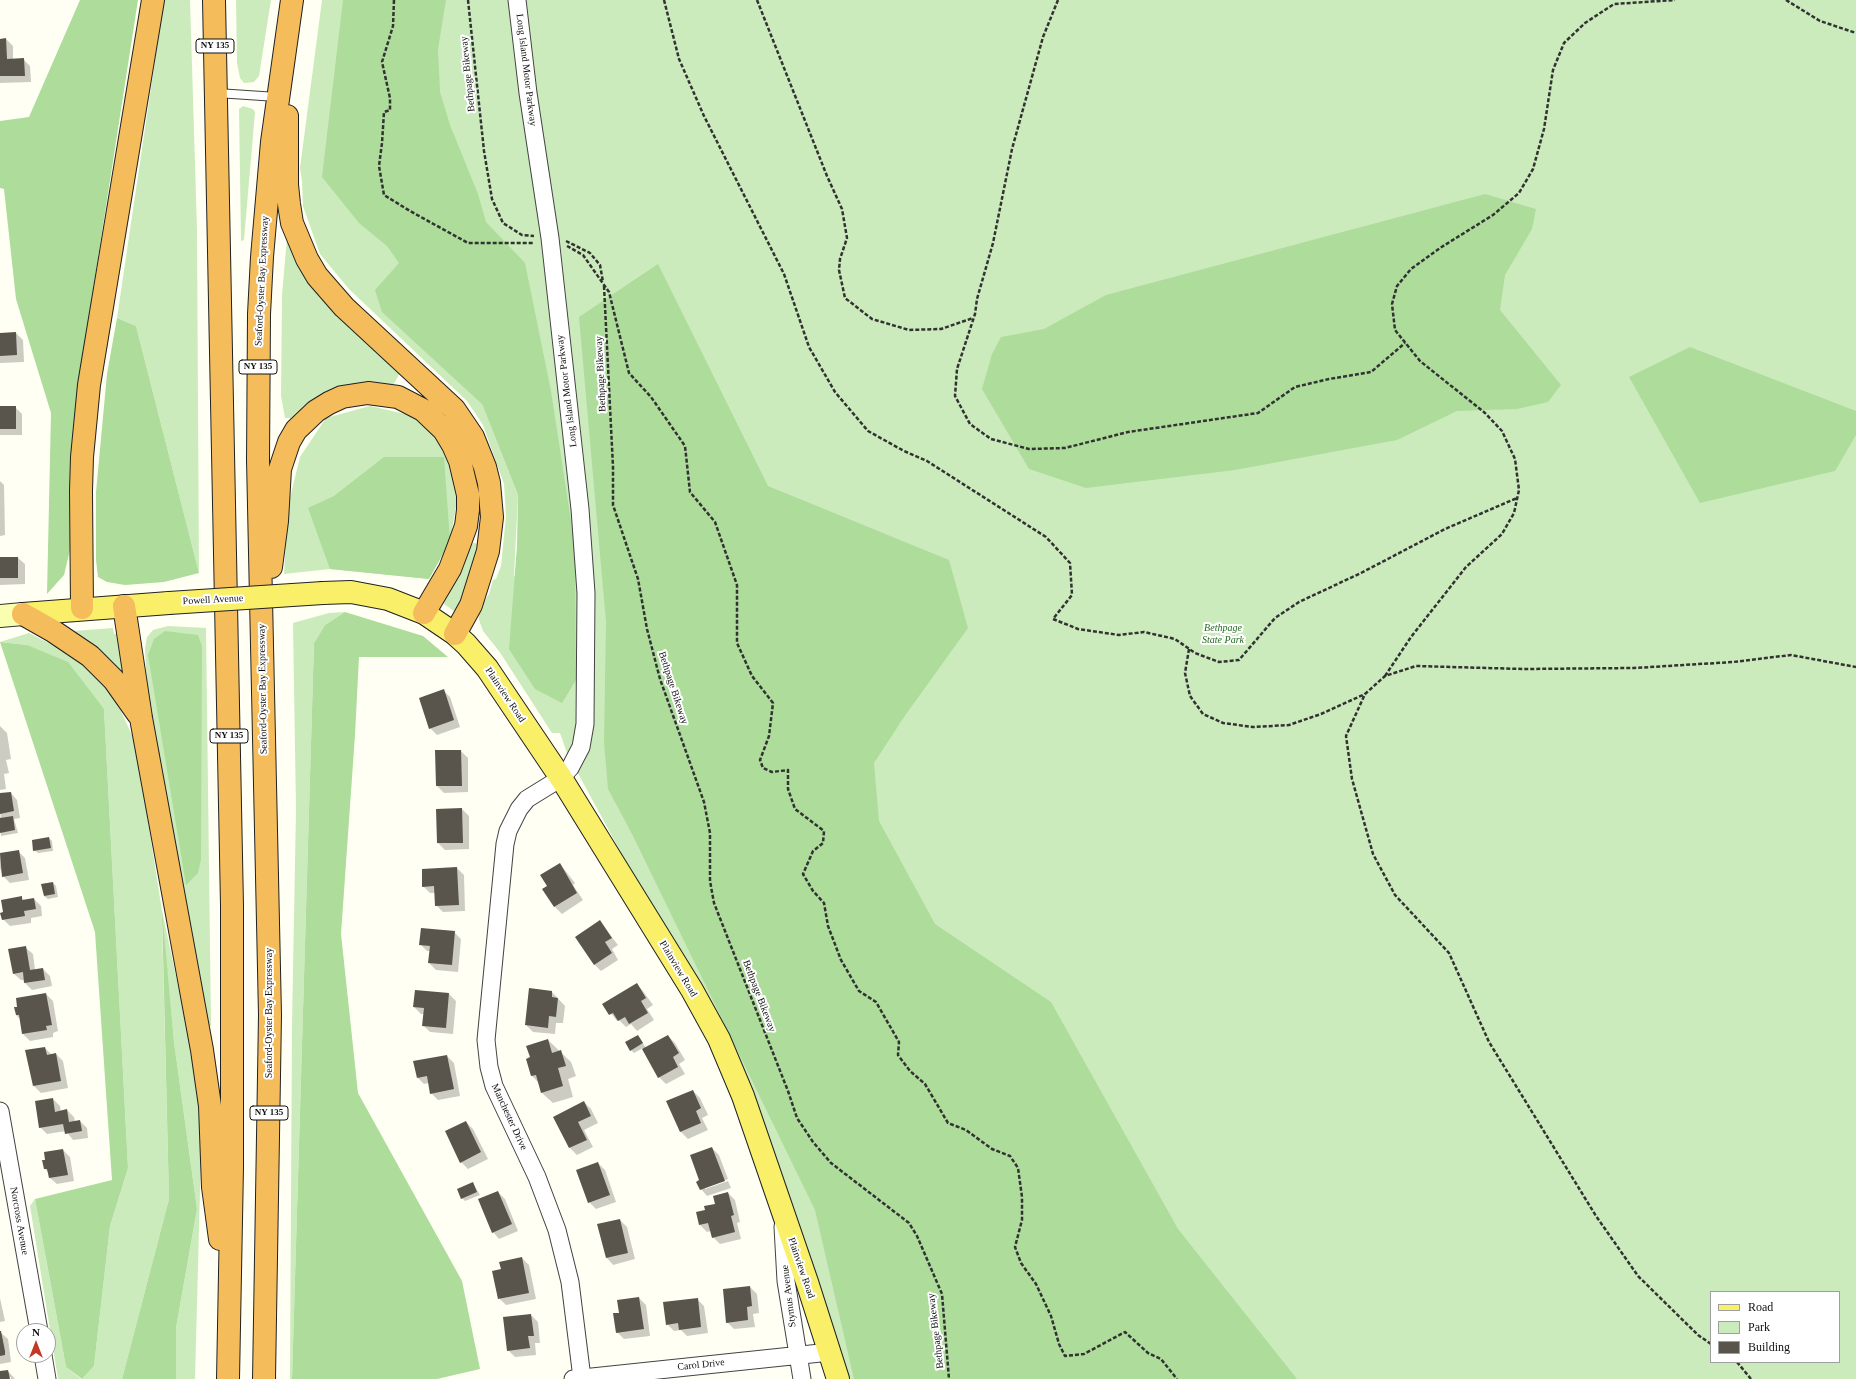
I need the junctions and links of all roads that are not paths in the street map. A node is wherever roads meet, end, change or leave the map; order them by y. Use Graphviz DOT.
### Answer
graph roads {
  1 [pos="153,0"];
  2 [pos="214,0"];
  3 [pos="292,0"];
  4 [pos="517,0"];
  5 [pos="288,25"];
  6 [pos="216,93"];
  7 [pos="278,97"];
  8 [pos="124,606"];
  9 [pos="82,608"];
  10 [pos="424,613"];
  11 [pos="23,614"];
  12 [pos="0,616"];
  13 [pos="455,634"];
  14 [pos="262,638"];
  15 [pos="141,718"];
  16 [pos="561,778"];
  17 [pos="0,1111"];
  18 [pos="782,1213"];
  19 [pos="229,1316"];
  20 [pos="37,1323"];
  21 [pos="830,1352"];
  22 [pos="798,1355"];
  23 [pos="44,1363"];
  24 [pos="578,1378"];
  25 [pos="47,1379"];
  26 [pos="228,1379"];
  27 [pos="264,1379"];
  28 [pos="802,1379"];
  29 [pos="838,1379"];
  1 -- 9 [label="highway"];
  2 -- 6 [label="highway, NY 135"];
  3 -- 5 [label="highway, Seaford-Oyster Bay Expressway / NY 135"];
  4 -- 16 [label="street, Long Island Motor Parkway"];
  5 -- 7 [label="highway, Seaford-Oyster Bay Expressway / NY 135"];
  5 -- 13 [label="highway"];
  6 -- 7 [label="lane"];
  6 -- 19 [label="highway, NY 135"];
  7 -- 14 [label="highway, Seaford-Oyster Bay Expressway / NY 135"];
  8 -- 9 [label="main road, Powell Avenue"];
  8 -- 10 [label="main road, Powell Avenue, bridge"];
  8 -- 15 [label="highway"];
  9 -- 11 [label="main road, Powell Avenue"];
  10 -- 13 [label="main road, Plainview Road"];
  10 -- 14 [label="highway"];
  11 -- 12 [label="main road, Powell Avenue"];
  11 -- 15 [label="highway"];
  13 -- 16 [label="main road, Plainview Road"];
  14 -- 27 [label="highway, Seaford-Oyster Bay Expressway / NY 135"];
  15 -- 19 [label="highway"];
  16 -- 18 [label="main road, Plainview Road"];
  16 -- 24 [label="street, Manchester Drive"];
  17 -- 20 [label="street, Norcross Avenue"];
  18 -- 21 [label="main road, Plainview Road"];
  18 -- 22 [label="street, Stymus Avenue"];
  19 -- 26 [label="highway, NY 135"];
  21 -- 22 [label="street, Carol Drive"];
  21 -- 29 [label="main road, Plainview Road"];
  22 -- 24 [label="street, Carol Drive"];
  22 -- 28 [label="street, Stymus Avenue"];
  23 -- 25 [label="street"];
}
